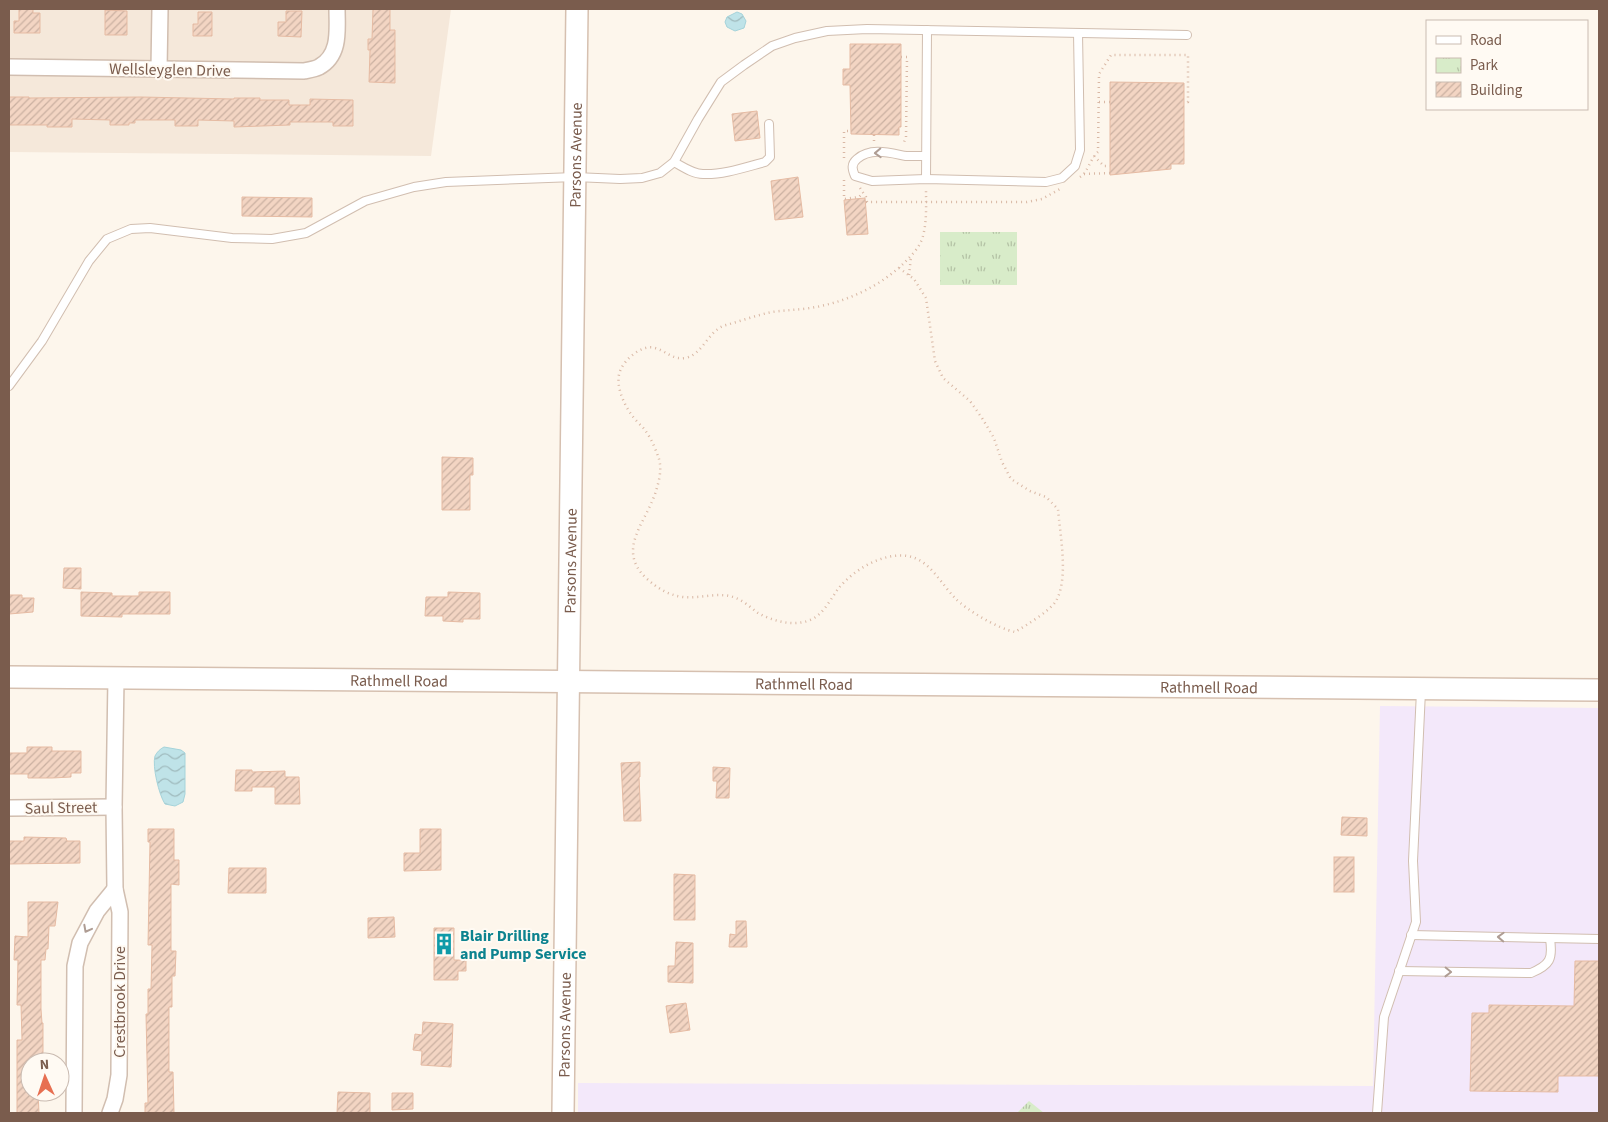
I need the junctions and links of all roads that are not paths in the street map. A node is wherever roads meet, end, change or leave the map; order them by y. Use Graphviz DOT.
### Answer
graph roads {
  1 [pos="160,9"];
  2 [pos="337,9"];
  3 [pos="577,9"];
  4 [pos="927,30"];
  5 [pos="1078,33"];
  6 [pos="1187,35"];
  7 [pos="9,67"];
  8 [pos="159,69"];
  9 [pos="769,124"];
  10 [pos="926,156"];
  11 [pos="674,162"];
  12 [pos="575,177"];
  13 [pos="924,179"];
  14 [pos="9,386"];
  15 [pos="9,677"];
  16 [pos="116,678"];
  17 [pos="569,682"];
  18 [pos="1421,688"];
  19 [pos="1599,690"];
  20 [pos="114,807"];
  21 [pos="9,808"];
  22 [pos="116,889"];
  23 [pos="1412,935"];
  24 [pos="1550,939"];
  25 [pos="1599,939"];
  26 [pos="1399,972"];
  27 [pos="74,1113"];
  28 [pos="110,1113"];
  29 [pos="562,1113"];
  30 [pos="1378,1113"];
  1 -- 8 [label="street"];
  2 -- 8 [label="street, Wellsleyglen Drive"];
  3 -- 12 [label="street, Parsons Avenue"];
  4 -- 5 [label="lane"];
  4 -- 10 [label="lane"];
  4 -- 11 [label="lane"];
  5 -- 6 [label="lane"];
  5 -- 13 [label="lane"];
  7 -- 8 [label="street, Wellsleyglen Drive"];
  9 -- 11 [label="lane"];
  10 -- 13 [label="lane"];
  10 -- 13 [label="lane, one-way"];
  11 -- 12 [label="lane"];
  12 -- 14 [label="lane"];
  12 -- 17 [label="street, Parsons Avenue"];
  15 -- 16 [label="street, Rathmell Road"];
  16 -- 17 [label="street, Rathmell Road"];
  16 -- 20 [label="street, Crestbrook Drive"];
  17 -- 18 [label="street, Rathmell Road"];
  17 -- 29 [label="street, Parsons Avenue"];
  18 -- 19 [label="street, Rathmell Road"];
  18 -- 23 [label="lane"];
  20 -- 21 [label="street, Saul Street"];
  20 -- 22 [label="street, Crestbrook Drive"];
  22 -- 27 [label="street, one-way"];
  22 -- 28 [label="street, Crestbrook Drive"];
  24 -- 23 [label="lane, one-way"];
  23 -- 26 [label="lane"];
  24 -- 25 [label="lane"];
  26 -- 24 [label="lane, one-way"];
  26 -- 30 [label="lane"];
}
